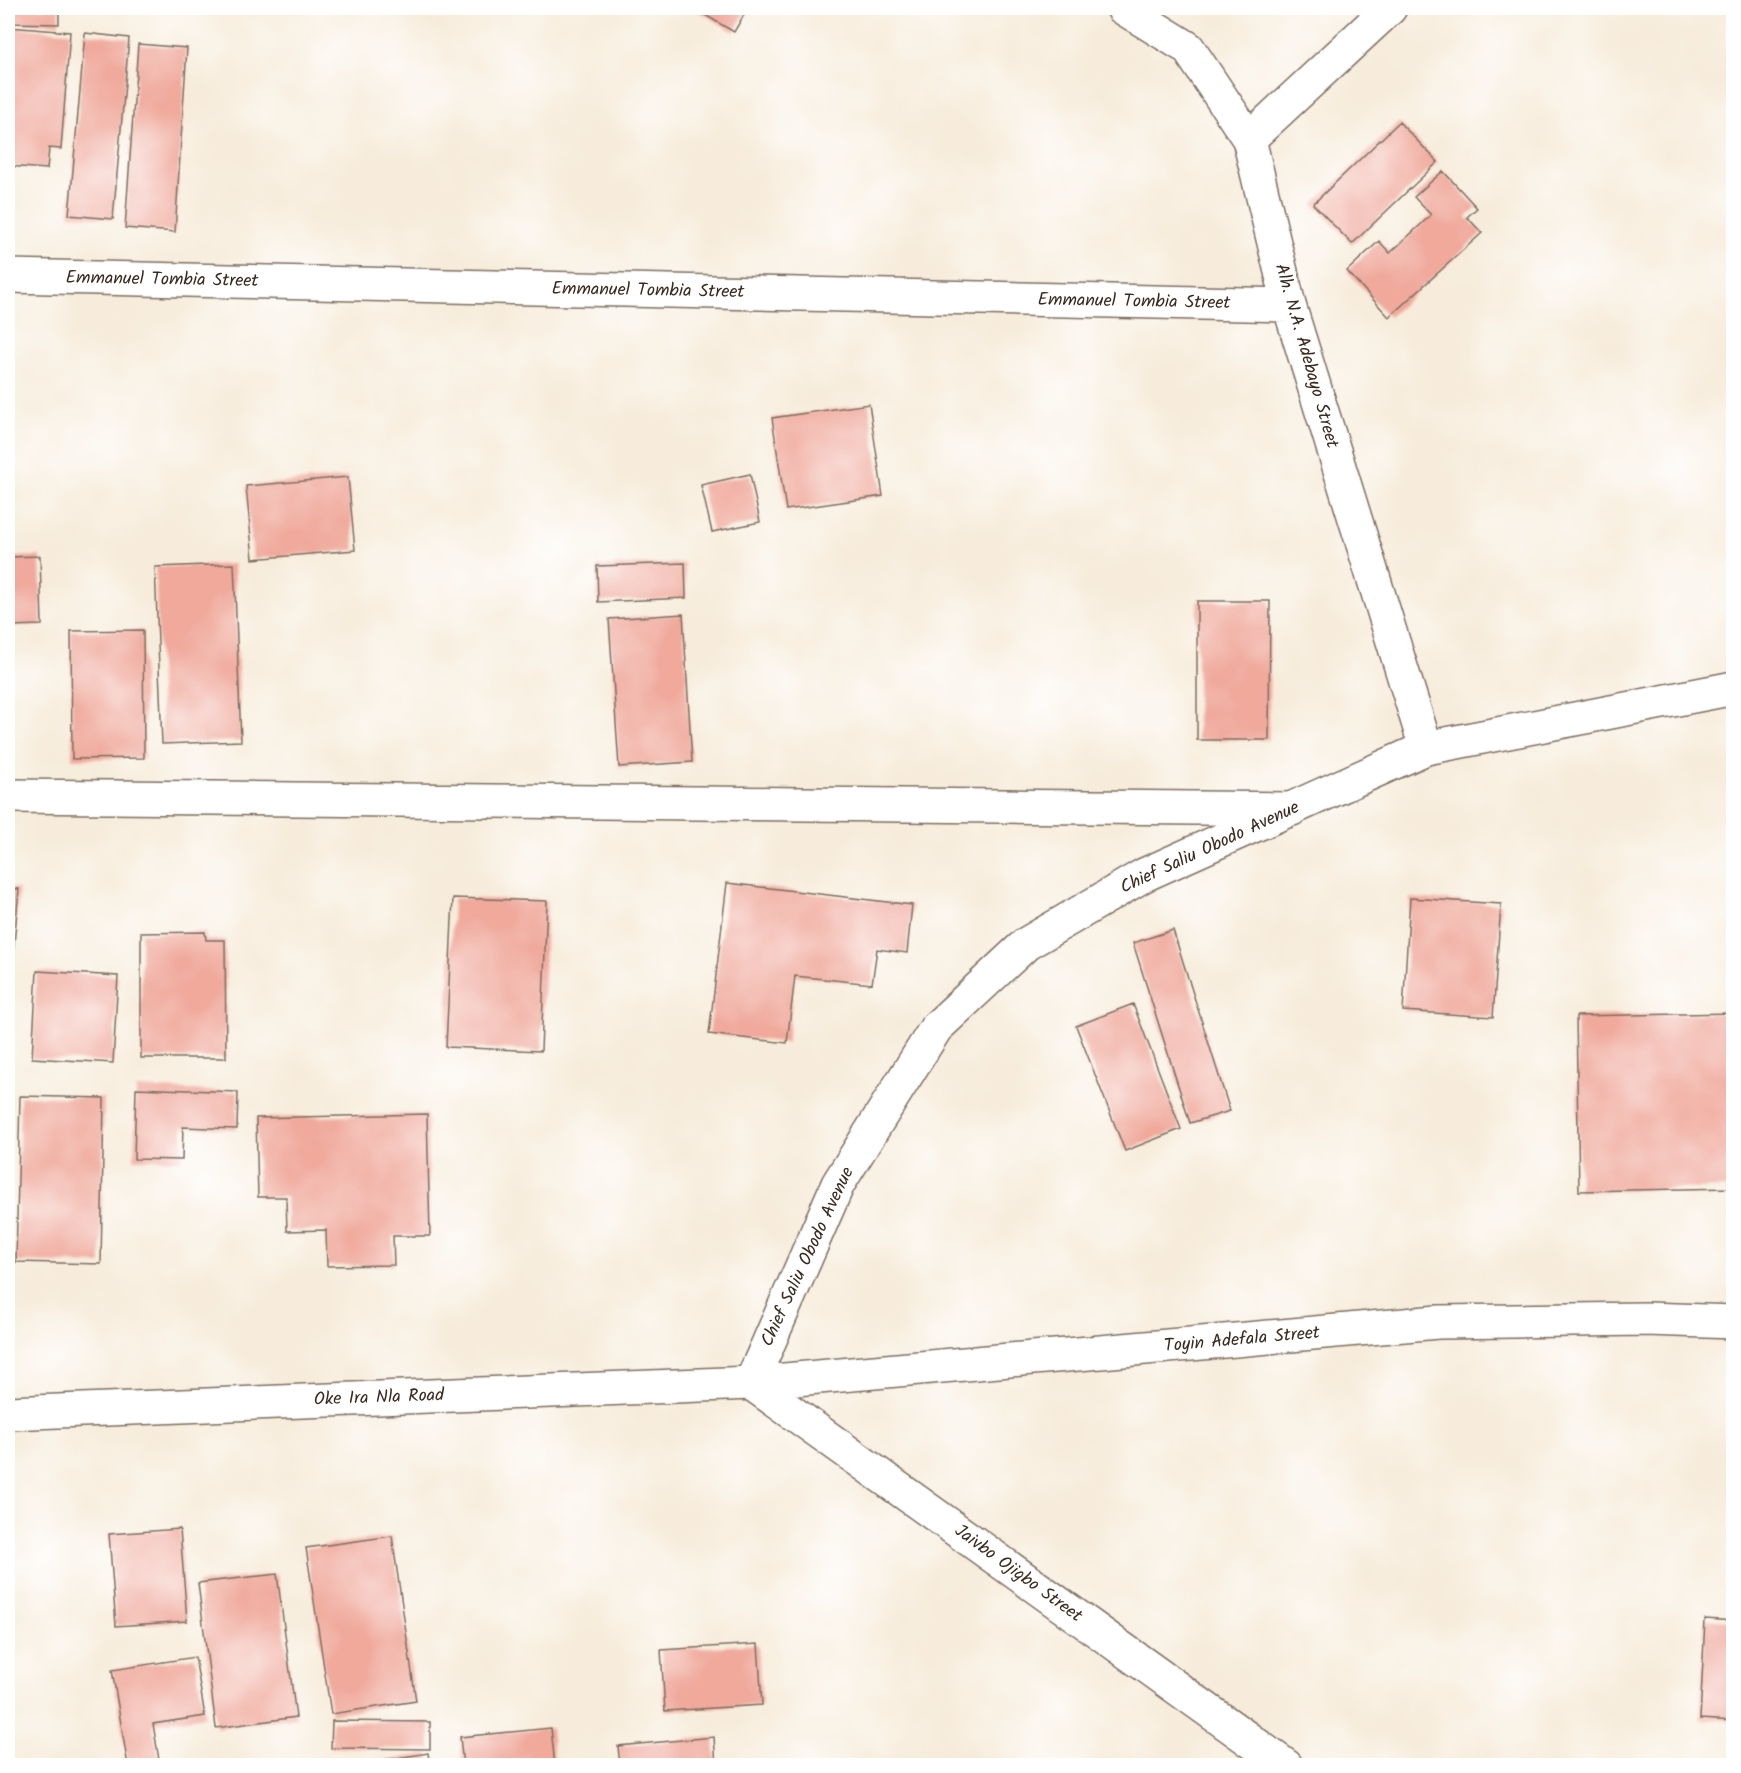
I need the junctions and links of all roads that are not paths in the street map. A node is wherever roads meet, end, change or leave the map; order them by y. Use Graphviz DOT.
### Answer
graph roads {
  1 [pos="1123,8"];
  2 [pos="1390,8"];
  3 [pos="1249,139"];
  4 [pos="8,276"];
  5 [pos="1288,305"];
  6 [pos="1734,688"];
  7 [pos="1426,748"];
  8 [pos="8,796"];
  9 [pos="1292,809"];
  10 [pos="1734,1322"];
  11 [pos="751,1383"];
  12 [pos="8,1413"];
  13 [pos="1286,1766"];
  1 -- 3 [label="street, Alh. N.A. Adebayo Street"];
  2 -- 3 [label="street"];
  3 -- 5 [label="street, Alh. N.A. Adebayo Street"];
  4 -- 5 [label="street, Emmanuel Tombia Street"];
  5 -- 7 [label="street, Alh. N.A. Adebayo Street"];
  6 -- 7 [label="street, Chief Saliu Obodo Avenue"];
  7 -- 9 [label="street, Chief Saliu Obodo Avenue"];
  8 -- 9 [label="street"];
  9 -- 11 [label="street, Chief Saliu Obodo Avenue"];
  10 -- 11 [label="street, Toyin Adefala Street"];
  11 -- 12 [label="street, Oke Ira Nla Road"];
  11 -- 13 [label="street, Jaivbo Ojigbo Street"];
}
